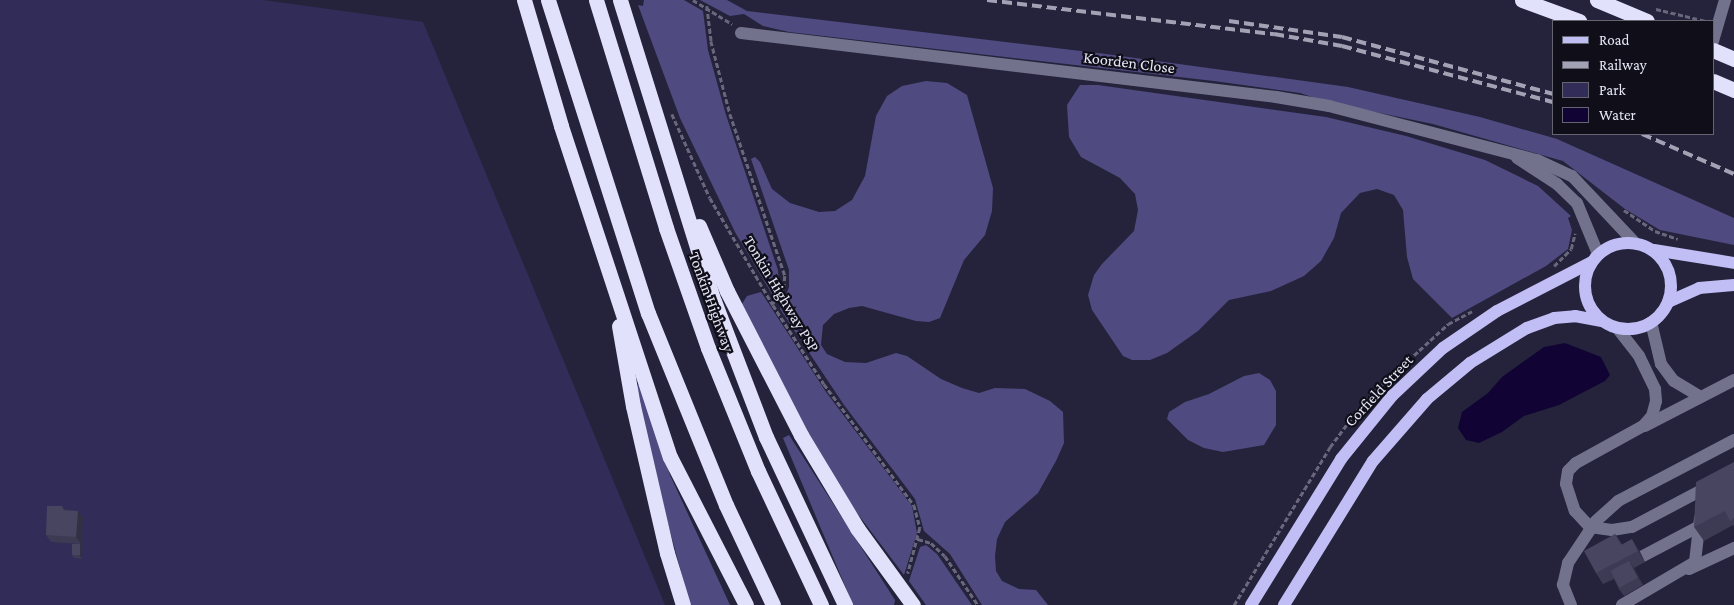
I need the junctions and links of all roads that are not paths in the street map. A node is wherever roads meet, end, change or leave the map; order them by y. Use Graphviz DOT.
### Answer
graph roads {
  1 [pos="524,0"];
  2 [pos="548,0"];
  3 [pos="597,0"];
  4 [pos="1522,0"];
  5 [pos="1597,0"];
  6 [pos="1725,0"];
  7 [pos="621,2"];
  8 [pos="1650,15"];
  9 [pos="1576,20"];
  10 [pos="741,33"];
  11 [pos="1714,37"];
  12 [pos="1714,50"];
  13 [pos="1734,59"];
  14 [pos="1714,80"];
  15 [pos="1734,90"];
  16 [pos="660,132"];
  17 [pos="1509,153"];
  18 [pos="1636,244"];
  19 [pos="1650,248"];
  20 [pos="1595,258"];
  21 [pos="1734,263"];
  22 [pos="611,276"];
  23 [pos="1734,285"];
  24 [pos="1668,302"];
  25 [pos="1601,320"];
  26 [pos="1651,322"];
  27 [pos="1618,328"];
  28 [pos="1734,380"];
  29 [pos="1701,397"];
  30 [pos="1643,426"];
  31 [pos="1734,440"];
  32 [pos="1734,472"];
  33 [pos="1700,491"];
  34 [pos="1593,524"];
  35 [pos="1700,526"];
  36 [pos="1734,548"];
  37 [pos="1643,556"];
  38 [pos="1689,568"];
  39 [pos="682,605"];
  40 [pos="746,605"];
  41 [pos="773,605"];
  42 [pos="821,605"];
  43 [pos="845,605"];
  44 [pos="913,605"];
  45 [pos="1251,605"];
  46 [pos="1284,605"];
  47 [pos="1571,605"];
  48 [pos="1622,605"];
  1 -- 22 [label="highway"];
  2 -- 41 [label="highway"];
  3 -- 42 [label="highway, Tonkin Highway"];
  4 -- 9 [label="highway"];
  5 -- 8 [label="highway"];
  6 -- 11 [label="street"];
  7 -- 16 [label="highway"];
  10 -- 17 [label="street, Koorden Close"];
  12 -- 13 [label="highway"];
  14 -- 15 [label="highway"];
  16 -- 43 [label="highway"];
  16 -- 44 [label="highway"];
  17 -- 18 [label="street, Koorden Close"];
  17 -- 20 [label="street, Koorden Close"];
  18 -- 19 [label="main road"];
  18 -- 20 [label="main road"];
  19 -- 21 [label="main road"];
  19 -- 24 [label="main road"];
  20 -- 25 [label="main road"];
  20 -- 45 [label="main road, Corfield Street"];
  22 -- 39 [label="highway"];
  22 -- 40 [label="highway"];
  23 -- 24 [label="main road"];
  24 -- 26 [label="main road"];
  25 -- 27 [label="main road"];
  25 -- 46 [label="main road"];
  26 -- 27 [label="main road"];
  26 -- 29 [label="street"];
  27 -- 30 [label="street"];
  28 -- 29 [label="street"];
  29 -- 30 [label="street"];
  30 -- 34 [label="street"];
  31 -- 34 [label="street"];
  32 -- 33 [label="street"];
  33 -- 34 [label="street"];
  33 -- 35 [label="street"];
  34 -- 47 [label="street"];
  35 -- 37 [label="street"];
  35 -- 38 [label="street"];
  36 -- 38 [label="street"];
  38 -- 48 [label="street"];
}
